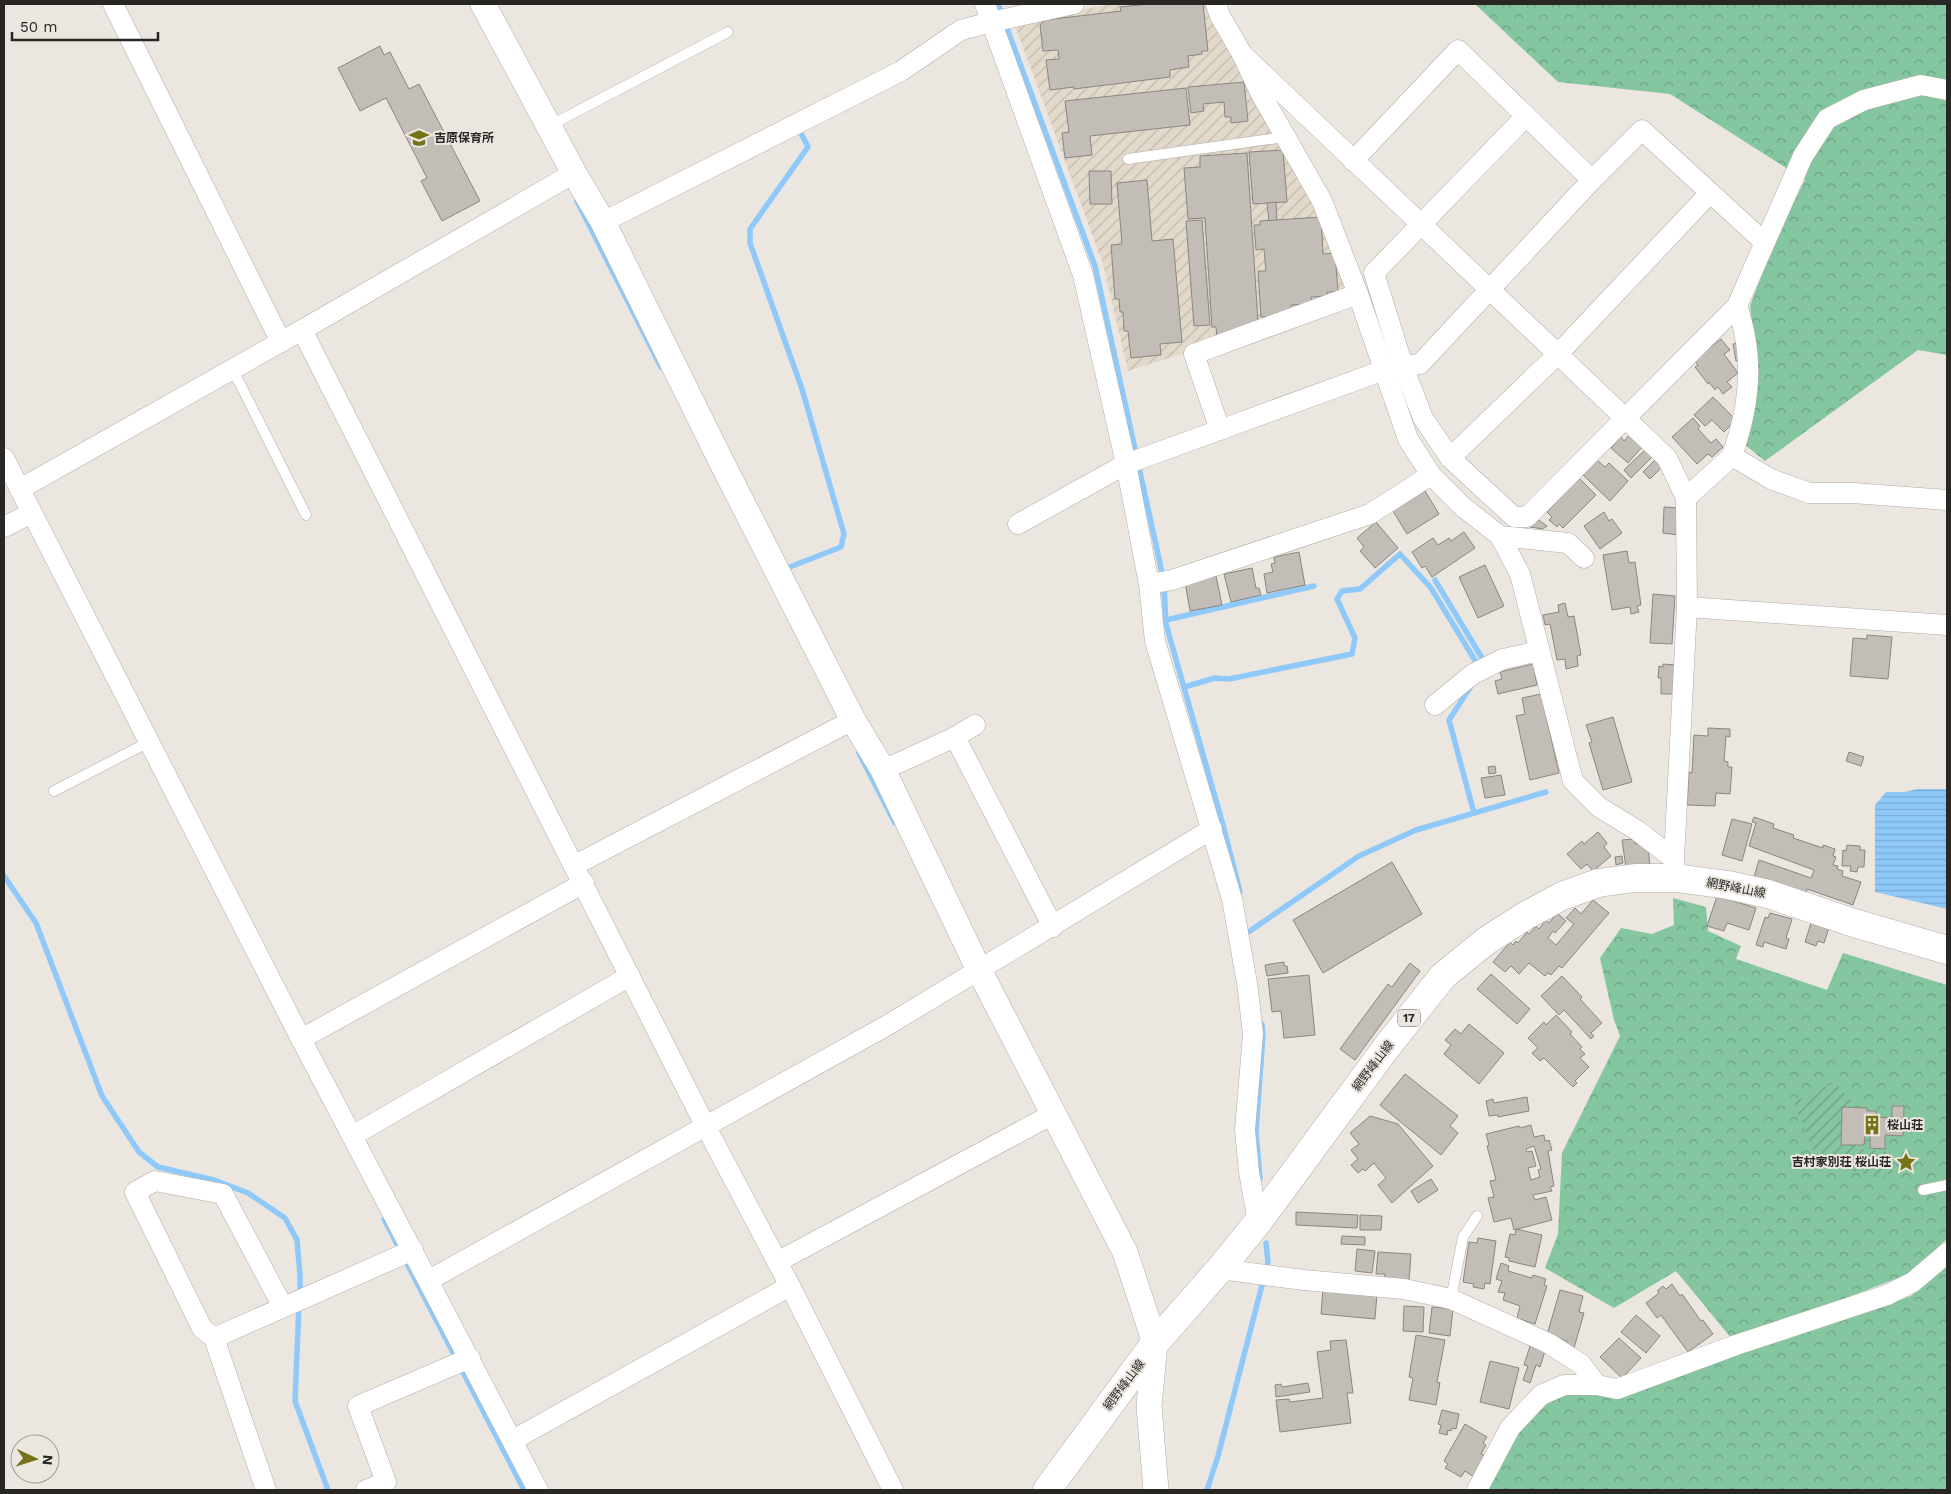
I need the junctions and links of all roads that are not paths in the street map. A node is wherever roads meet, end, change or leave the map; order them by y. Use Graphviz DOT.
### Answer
graph roads {
  1 [pos="112,4"];
  2 [pos="483,4"];
  3 [pos="1074,4"];
  4 [pos="1216,4"];
  5 [pos="988,13"];
  6 [pos="728,32"];
  7 [pos="1242,54"];
  8 [pos="1947,90"];
  9 [pos="1526,116"];
  10 [pos="549,126"];
  11 [pos="1285,137"];
  12 [pos="1128,159"];
  13 [pos="1353,161"];
  14 [pos="574,172"];
  15 [pos="1592,180"];
  16 [pos="1710,193"];
  17 [pos="603,222"];
  18 [pos="1420,224"];
  19 [pos="1764,242"];
  20 [pos="1490,290"];
  21 [pos="1358,294"];
  22 [pos="1737,306"];
  23 [pos="302,330"];
  24 [pos="281,342"];
  25 [pos="1558,354"];
  26 [pos="1393,368"];
  27 [pos="233,370"];
  28 [pos="1626,418"];
  29 [pos="1220,430"];
  30 [pos="1732,456"];
  31 [pos="4,458"];
  32 [pos="1450,458"];
  33 [pos="1126,464"];
  34 [pos="1431,475"];
  35 [pos="20,489"];
  36 [pos="1686,498"];
  37 [pos="1947,500"];
  38 [pos="32,513"];
  39 [pos="306,515"];
  40 [pos="1018,524"];
  41 [pos="4,527"];
  42 [pos="1500,536"];
  43 [pos="1584,558"];
  44 [pos="1149,584"];
  45 [pos="1686,607"];
  46 [pos="1947,625"];
  47 [pos="1539,651"];
  48 [pos="1435,705"];
  49 [pos="853,720"];
  50 [pos="974,725"];
  51 [pos="955,737"];
  52 [pos="149,742"];
  53 [pos="883,770"];
  54 [pos="54,791"];
  55 [pos="1212,829"];
  56 [pos="575,865"];
  57 [pos="1675,869"];
  58 [pos="584,883"];
  59 [pos="1053,926"];
  60 [pos="1947,950"];
  61 [pos="979,970"];
  62 [pos="630,976"];
  63 [pos="301,1039"];
  64 [pos="1053,1114"];
  65 [pos="705,1125"];
  66 [pos="352,1136"];
  67 [pos="1947,1185"];
  68 [pos="1923,1190"];
  69 [pos="1477,1216"];
  70 [pos="1258,1222"];
  71 [pos="413,1250"];
  72 [pos="1947,1253"];
  73 [pos="777,1262"];
  74 [pos="1220,1269"];
  75 [pos="428,1280"];
  76 [pos="790,1286"];
  77 [pos="1451,1299"];
  78 [pos="283,1307"];
  79 [pos="214,1338"];
  80 [pos="1155,1343"];
  81 [pos="470,1358"];
  82 [pos="1597,1385"];
  83 [pos="513,1440"];
  84 [pos="266,1490"];
  85 [pos="366,1490"];
  86 [pos="538,1490"];
  87 [pos="893,1490"];
  88 [pos="1047,1490"];
  89 [pos="1156,1490"];
  90 [pos="1477,1490"];
  1 -- 24 [label="street"];
  2 -- 10 [label="street"];
  3 -- 5 [label="street"];
  4 -- 7 [label="street"];
  5 -- 17 [label="street"];
  5 -- 33 [label="street"];
  6 -- 10 [label="lane"];
  7 -- 11 [label="street"];
  7 -- 13 [label="street"];
  8 -- 19 [label="street"];
  9 -- 13 [label="street"];
  9 -- 15 [label="street"];
  9 -- 18 [label="street"];
  10 -- 14 [label="street"];
  11 -- 12 [label="lane"];
  11 -- 21 [label="street"];
  13 -- 18 [label="street"];
  14 -- 17 [label="street"];
  14 -- 23 [label="street"];
  15 -- 16 [label="street"];
  15 -- 20 [label="street"];
  16 -- 19 [label="street"];
  16 -- 25 [label="street"];
  17 -- 49 [label="street"];
  18 -- 20 [label="street"];
  18 -- 26 [label="street"];
  19 -- 22 [label="street"];
  20 -- 25 [label="street"];
  20 -- 26 [label="street"];
  21 -- 26 [label="street"];
  21 -- 29 [label="street"];
  22 -- 28 [label="street"];
  22 -- 30 [label="street"];
  23 -- 24 [label="street"];
  23 -- 56 [label="street"];
  24 -- 27 [label="street"];
  25 -- 28 [label="street"];
  25 -- 32 [label="street"];
  26 -- 29 [label="street"];
  26 -- 32 [label="street"];
  26 -- 34 [label="street"];
  27 -- 35 [label="street"];
  27 -- 39 [label="lane"];
  28 -- 32 [label="street"];
  28 -- 36 [label="street"];
  29 -- 33 [label="street"];
  30 -- 36 [label="street"];
  30 -- 37 [label="street"];
  31 -- 35 [label="street"];
  33 -- 40 [label="street"];
  33 -- 44 [label="street"];
  34 -- 42 [label="street"];
  34 -- 44 [label="street"];
  35 -- 38 [label="street"];
  36 -- 45 [label="street"];
  38 -- 41 [label="street"];
  38 -- 52 [label="street"];
  42 -- 43 [label="street"];
  42 -- 47 [label="street"];
  44 -- 55 [label="street"];
  45 -- 46 [label="street"];
  45 -- 57 [label="street"];
  47 -- 48 [label="street"];
  47 -- 57 [label="street"];
  49 -- 53 [label="street"];
  49 -- 56 [label="street"];
  50 -- 51 [label="street"];
  51 -- 53 [label="street"];
  51 -- 59 [label="street"];
  52 -- 54 [label="lane"];
  52 -- 63 [label="street"];
  53 -- 61 [label="street"];
  55 -- 59 [label="street"];
  55 -- 70 [label="street"];
  56 -- 58 [label="street"];
  57 -- 60 [label="main road, 網野峰山線 / 17"];
  57 -- 70 [label="main road, 網野峰山線 / 17"];
  58 -- 62 [label="street"];
  58 -- 63 [label="street"];
  59 -- 61 [label="street"];
  61 -- 64 [label="street"];
  61 -- 65 [label="street"];
  62 -- 65 [label="street"];
  62 -- 66 [label="street"];
  63 -- 66 [label="street"];
  64 -- 73 [label="street"];
  64 -- 80 [label="street"];
  65 -- 73 [label="street"];
  65 -- 75 [label="street"];
  66 -- 71 [label="street"];
  67 -- 68 [label="lane"];
  69 -- 77 [label="lane"];
  70 -- 74 [label="main road, 網野峰山線 / 17"];
  71 -- 75 [label="street"];
  71 -- 78 [label="street"];
  72 -- 82 [label="street"];
  73 -- 76 [label="street"];
  74 -- 77 [label="street"];
  74 -- 80 [label="main road, 網野峰山線 / 17"];
  75 -- 81 [label="street"];
  76 -- 83 [label="street"];
  76 -- 87 [label="street"];
  77 -- 82 [label="street"];
  78 -- 79 [label="street"];
  78 -- 79 [label="street"];
  79 -- 84 [label="street"];
  80 -- 88 [label="main road, 網野峰山線 / 17"];
  80 -- 89 [label="street"];
  81 -- 83 [label="street"];
  81 -- 85 [label="street"];
  82 -- 90 [label="street"];
  83 -- 86 [label="street"];
}
